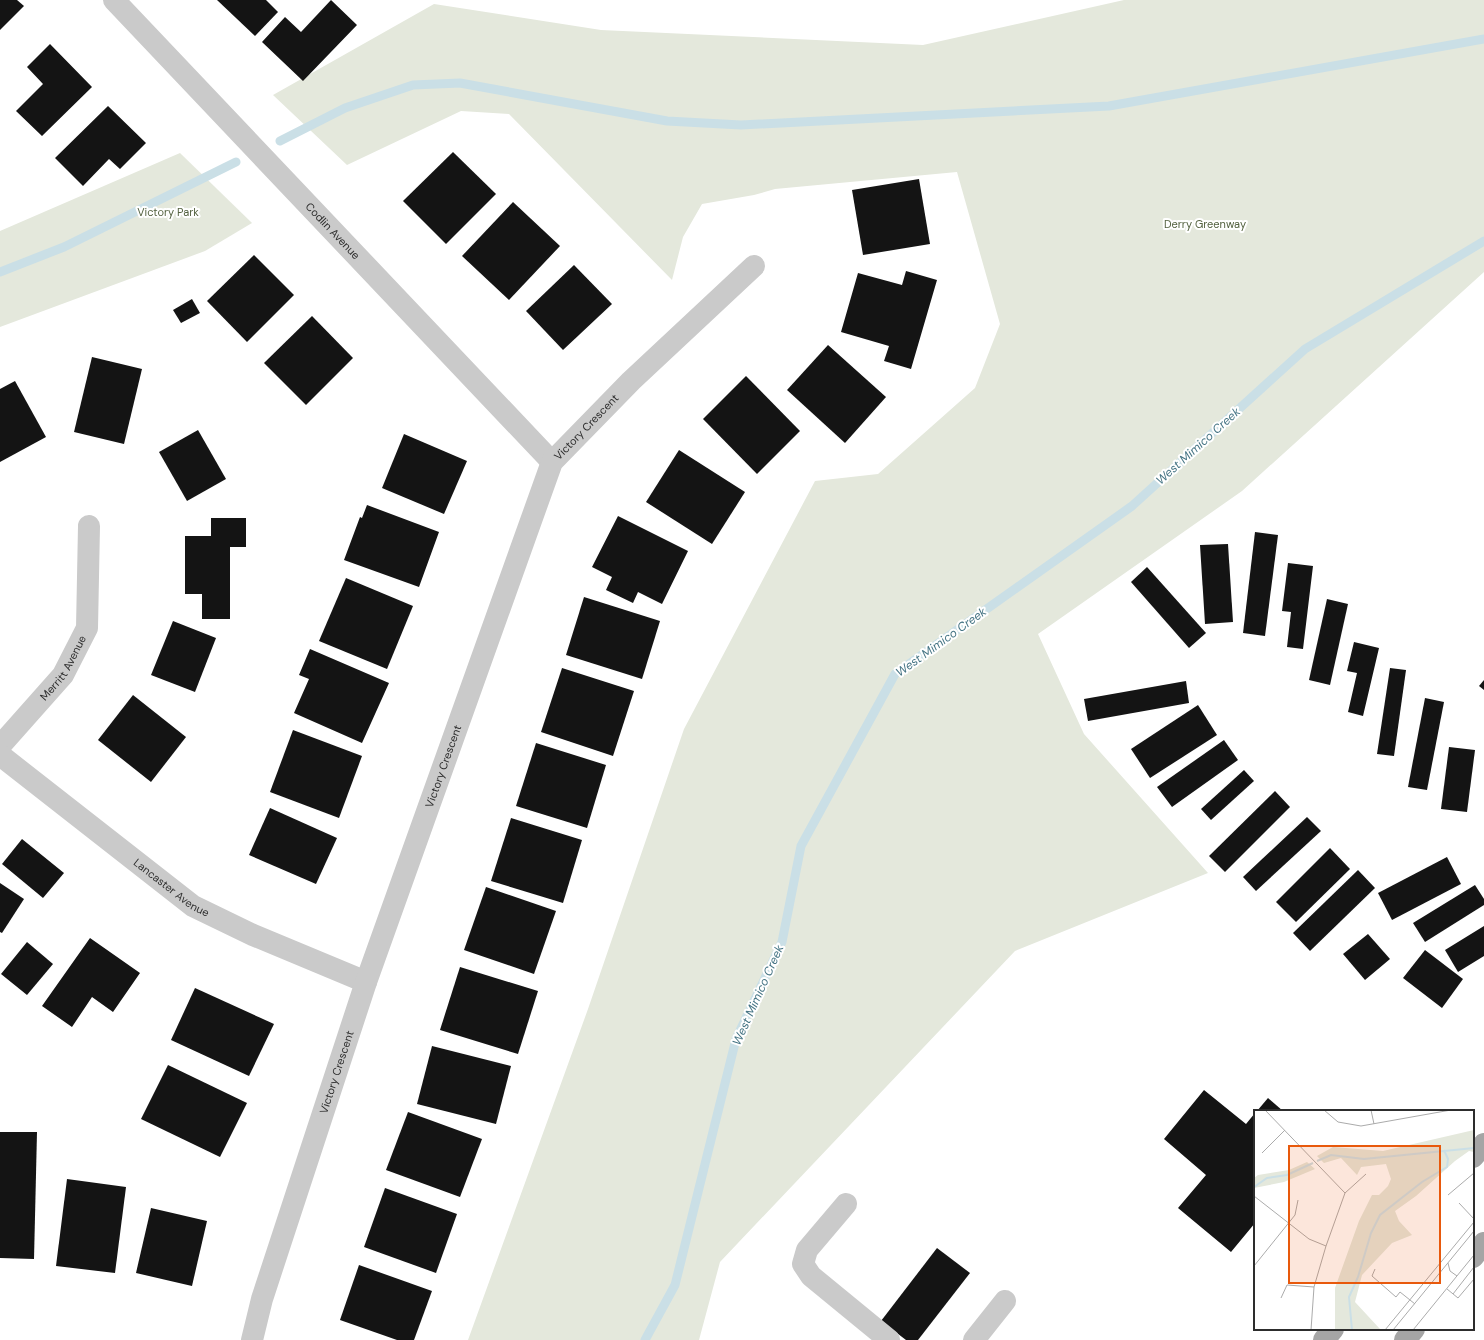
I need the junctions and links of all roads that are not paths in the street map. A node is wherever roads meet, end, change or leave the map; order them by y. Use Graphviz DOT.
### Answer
graph roads {
  1 [pos="114,0"];
  2 [pos="754,266"];
  3 [pos="552,462"];
  4 [pos="89,526"];
  5 [pos="0,746"];
  6 [pos="0,755"];
  7 [pos="366,982"];
  8 [pos="1484,1144"];
  9 [pos="1474,1156"];
  10 [pos="846,1204"];
  11 [pos="1484,1243"];
  12 [pos="1474,1256"];
  13 [pos="1005,1301"];
  14 [pos="1331,1330"];
  15 [pos="1413,1330"];
  16 [pos="252,1340"];
  17 [pos="889,1340"];
  18 [pos="974,1340"];
  19 [pos="1324,1340"];
  20 [pos="1405,1340"];
  1 -- 3 [label="street, Codlin Avenue"];
  2 -- 3 [label="street, Victory Crescent"];
  3 -- 7 [label="street, Victory Crescent"];
  4 -- 5 [label="street, Merritt Avenue"];
  6 -- 7 [label="street, Lancaster Avenue"];
  7 -- 16 [label="street, Victory Crescent"];
  8 -- 9 [label="main road"];
  10 -- 17 [label="street"];
  11 -- 12 [label="main road"];
  13 -- 18 [label="street"];
  14 -- 19 [label="main road"];
  15 -- 20 [label="main road"];
}
